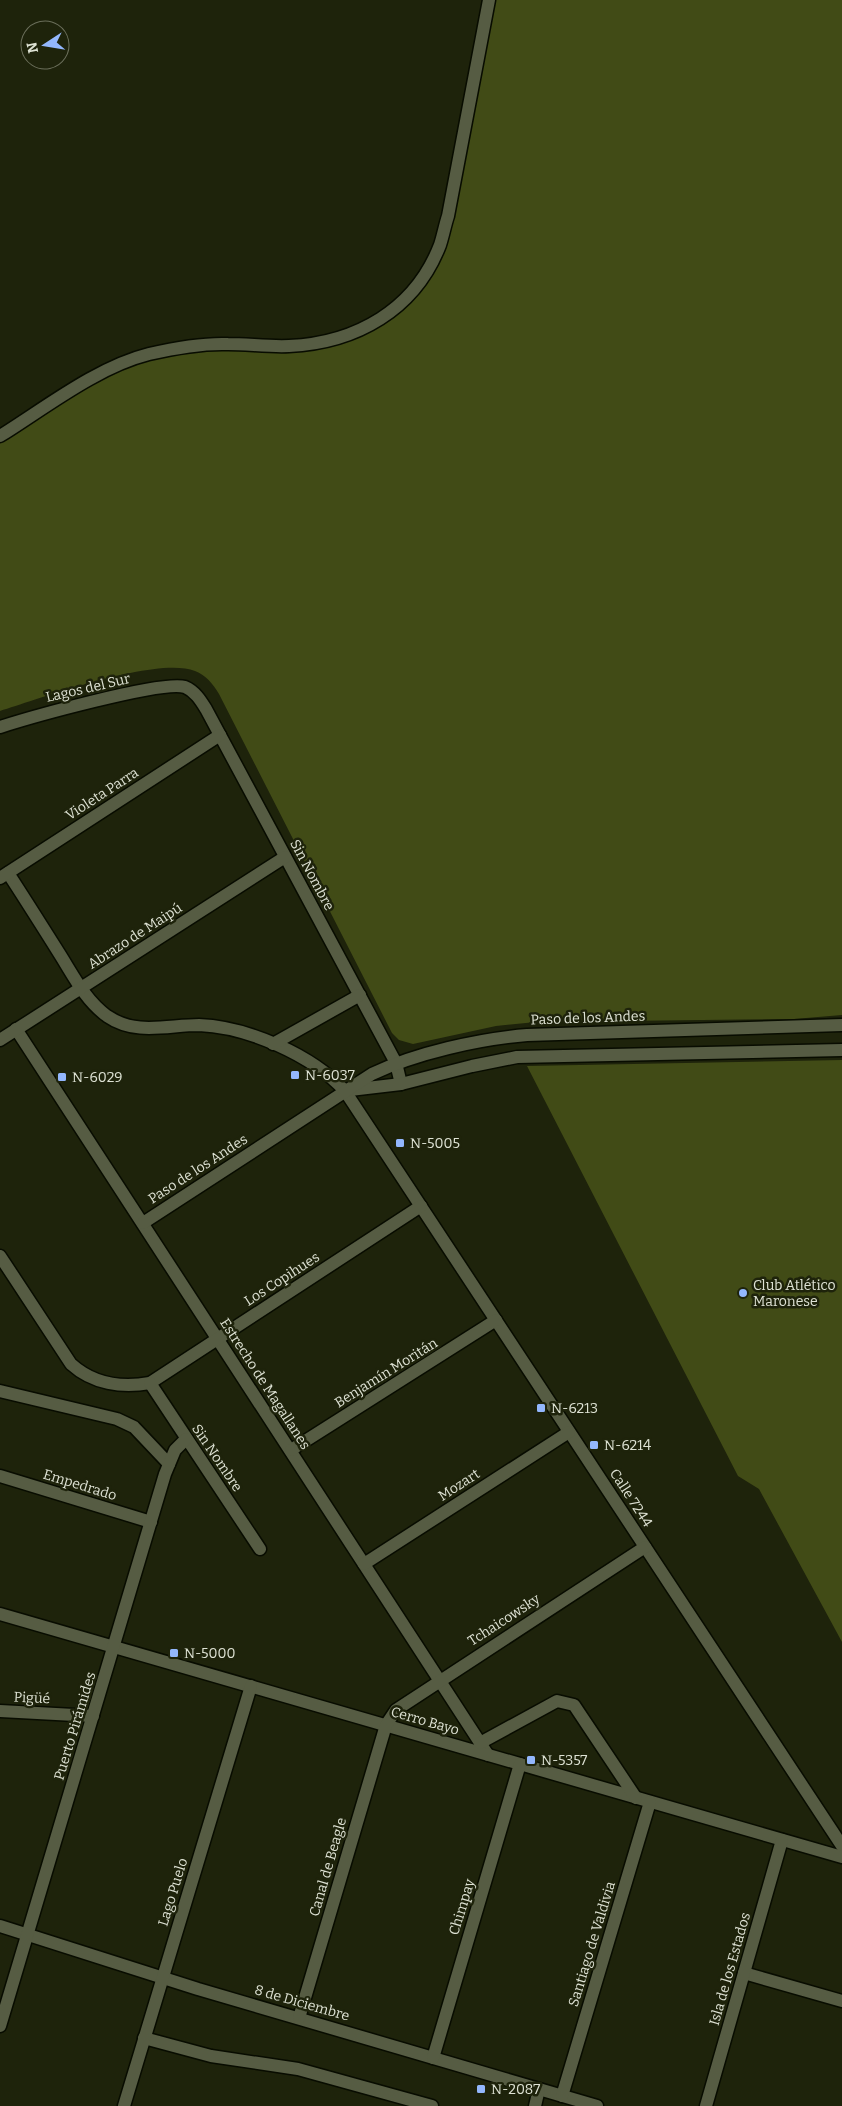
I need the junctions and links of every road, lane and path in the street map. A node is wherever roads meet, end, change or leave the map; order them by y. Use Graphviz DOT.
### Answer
graph roads {
  1 [pos="489,0"];
  2 [pos="0,436"];
  3 [pos="184,687"];
  4 [pos="0,727"];
  5 [pos="220,735"];
  6 [pos="285,857"];
  7 [pos="4,875"];
  8 [pos="81,988"];
  9 [pos="360,995"];
  10 [pos="842,1025"];
  11 [pos="16,1029"];
  12 [pos="0,1040"];
  13 [pos="273,1044"];
  14 [pos="842,1050"];
  15 [pos="396,1063"];
  16 [pos="400,1084"];
  17 [pos="345,1091"];
  18 [pos="421,1206"];
  19 [pos="143,1223"];
  20 [pos="0,1256"];
  21 [pos="496,1320"];
  22 [pos="218,1339"];
  23 [pos="150,1383"];
  24 [pos="0,1391"];
  25 [pos="569,1432"];
  26 [pos="186,1439"];
  27 [pos="291,1450"];
  28 [pos="169,1464"];
  29 [pos="0,1476"];
  30 [pos="151,1522"];
  31 [pos="646,1547"];
  32 [pos="260,1549"];
  33 [pos="364,1564"];
  34 [pos="0,1614"];
  35 [pos="114,1647"];
  36 [pos="440,1680"];
  37 [pos="251,1686"];
  38 [pos="0,1712"];
  39 [pos="93,1716"];
  40 [pos="386,1725"];
  41 [pos="480,1743"];
  42 [pos="488,1755"];
  43 [pos="520,1764"];
  44 [pos="636,1798"];
  45 [pos="650,1802"];
  46 [pos="782,1840"];
  47 [pos="842,1846"];
  48 [pos="842,1857"];
  49 [pos="0,1926"];
  50 [pos="28,1934"];
  51 [pos="744,1973"];
  52 [pos="162,1978"];
  53 [pos="842,2001"];
  54 [pos="299,2018"];
  55 [pos="0,2026"];
  56 [pos="144,2038"];
  57 [pos="432,2058"];
  58 [pos="539,2089"];
  59 [pos="562,2096"];
  60 [pos="124,2106"];
  61 [pos="432,2106"];
  62 [pos="534,2106"];
  63 [pos="597,2106"];
  64 [pos="706,2106"];
  1 -- 2 [label="street"];
  3 -- 4 [label="street, Lagos del Sur"];
  3 -- 5 [label="street, Sin Nombre"];
  5 -- 6 [label="street, Sin Nombre"];
  5 -- 7 [label="street, Violeta Parra"];
  6 -- 8 [label="street, Abrazo de Maipú"];
  6 -- 9 [label="street, Sin Nombre"];
  7 -- 8 [label="street"];
  8 -- 11 [label="street, Abrazo de Maipú"];
  8 -- 13 [label="street"];
  9 -- 13 [label="street"];
  9 -- 15 [label="street, Sin Nombre"];
  10 -- 15 [label="street, Paso de los Andes"];
  11 -- 12 [label="street, Abrazo de Maipú"];
  11 -- 19 [label="street, Estrecho de Magallanes"];
  13 -- 17 [label="street"];
  14 -- 16 [label="street, Paso de los Andes"];
  15 -- 16 [label="street, Sin Nombre"];
  15 -- 17 [label="street, Paso de los Andes"];
  16 -- 17 [label="street, Paso de los Andes"];
  17 -- 18 [label="street, Calle 7244"];
  17 -- 19 [label="street, Paso de los Andes"];
  18 -- 21 [label="street, Calle 7244"];
  18 -- 22 [label="street, Los Copihues"];
  19 -- 22 [label="street, Estrecho de Magallanes"];
  20 -- 23 [label="street, Los Copihues"];
  21 -- 25 [label="street, Calle 7244"];
  21 -- 27 [label="street, Benjamín Moritán"];
  22 -- 23 [label="street, Los Copihues"];
  22 -- 27 [label="street, Estrecho de Magallanes"];
  23 -- 26 [label="street, Sin Nombre"];
  24 -- 28 [label="street"];
  25 -- 31 [label="street, Calle 7244"];
  25 -- 33 [label="street, Mozart"];
  26 -- 28 [label="street, Puerto Pirámides"];
  26 -- 32 [label="street, Sin Nombre"];
  27 -- 33 [label="street, Estrecho de Magallanes"];
  28 -- 30 [label="street, Puerto Pirámides"];
  29 -- 30 [label="street, Empedrado"];
  30 -- 35 [label="street, Puerto Pirámides"];
  31 -- 36 [label="street, Tchaicowsky"];
  31 -- 47 [label="street, Calle 7244"];
  33 -- 36 [label="street, Estrecho de Magallanes"];
  34 -- 35 [label="street, Cerro Bayo"];
  35 -- 37 [label="street, Cerro Bayo"];
  35 -- 39 [label="street, Puerto Pirámides"];
  36 -- 40 [label="street, Tchaicowsky"];
  36 -- 41 [label="street, Estrecho de Magallanes"];
  37 -- 40 [label="street, Cerro Bayo"];
  37 -- 52 [label="street, Lago Puelo"];
  38 -- 39 [label="street, Pigüé"];
  39 -- 50 [label="street, Puerto Pirámides"];
  40 -- 42 [label="street, Cerro Bayo"];
  40 -- 54 [label="street, Canal de Beagle"];
  41 -- 42 [label="street, Estrecho de Magallanes"];
  41 -- 44 [label="street"];
  42 -- 43 [label="street, Cerro Bayo"];
  43 -- 44 [label="street, Cerro Bayo"];
  43 -- 57 [label="street, Chimpay"];
  44 -- 45 [label="street, Cerro Bayo"];
  45 -- 46 [label="street, Cerro Bayo"];
  45 -- 59 [label="street, Santiago de Valdivia"];
  46 -- 48 [label="street, Cerro Bayo"];
  46 -- 51 [label="street, Isla de los Estados"];
  49 -- 50 [label="street, 8 de Diciembre"];
  50 -- 52 [label="street, 8 de Diciembre"];
  50 -- 55 [label="street, Puerto Pirámides"];
  51 -- 53 [label="street"];
  51 -- 64 [label="street, Isla de los Estados"];
  52 -- 54 [label="street, 8 de Diciembre"];
  52 -- 56 [label="street, Lago Puelo"];
  54 -- 57 [label="street, 8 de Diciembre"];
  56 -- 60 [label="street, Lago Puelo"];
  56 -- 61 [label="street"];
  57 -- 58 [label="street, 8 de Diciembre"];
  58 -- 59 [label="street, 8 de Diciembre"];
  58 -- 62 [label="street"];
  59 -- 63 [label="street, 8 de Diciembre"];
}
